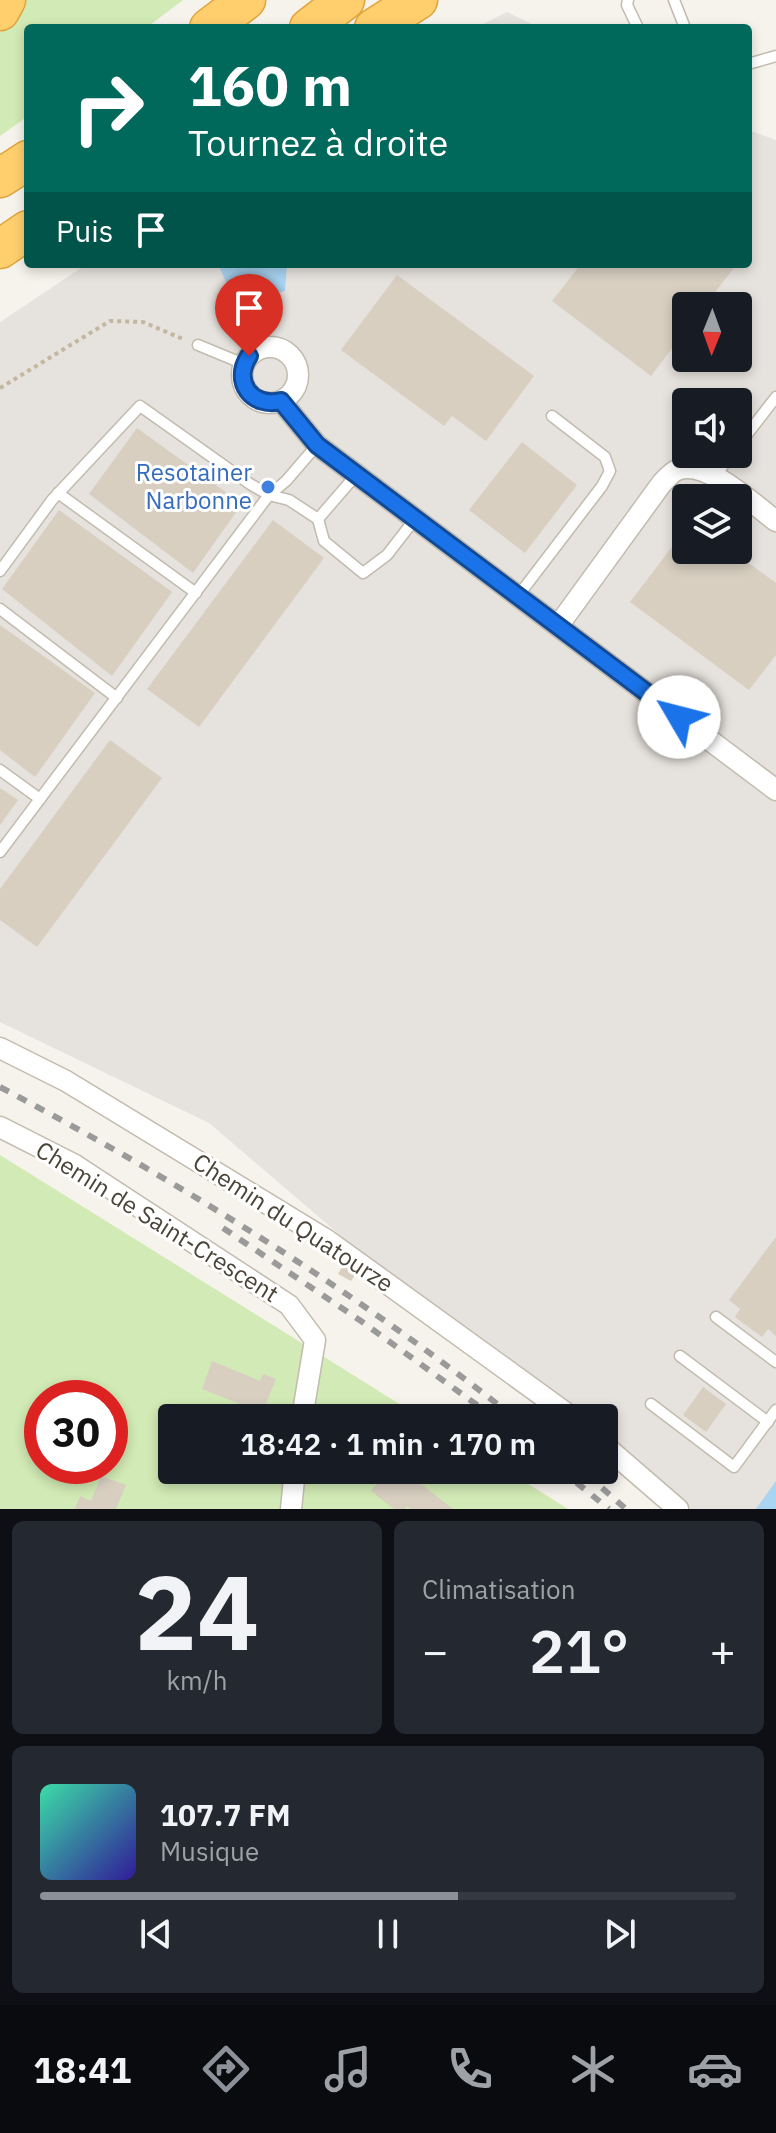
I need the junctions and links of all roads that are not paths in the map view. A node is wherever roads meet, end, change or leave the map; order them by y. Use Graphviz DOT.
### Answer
graph roads {
  1 [pos="6,0"];
  2 [pos="246,0"];
  3 [pos="345,0"];
  4 [pos="418,0"];
  5 [pos="628,0"];
  6 [pos="674,0"];
  7 [pos="0,11"];
  8 [pos="214,24"];
  9 [pos="314,24"];
  10 [pos="380,24"];
  11 [pos="636,24"];
  12 [pos="683,24"];
  13 [pos="776,56"];
  14 [pos="752,63"];
  15 [pos="24,163"];
  16 [pos="0,178"];
  17 [pos="24,233"];
  18 [pos="0,249"];
  19 [pos="198,345"];
  20 [pos="244,364"];
  21 [pos="776,397"];
  22 [pos="281,401"];
  23 [pos="552,416"];
  24 [pos="752,428"];
  25 [pos="317,445"];
  26 [pos="721,468"];
  27 [pos="356,475"];
  28 [pos="715,476"];
  29 [pos="58,493"];
  30 [pos="269,495"];
  31 [pos="318,519"];
  32 [pos="415,519"];
  33 [pos="776,521"];
  34 [pos="0,571"];
  35 [pos="196,593"];
  36 [pos="518,596"];
  37 [pos="0,609"];
  38 [pos="558,626"];
  39 [pos="117,698"];
  40 [pos="0,770"];
  41 [pos="776,790"];
  42 [pos="40,799"];
  43 [pos="0,852"];
  44 [pos="0,1048"];
  45 [pos="0,1127"];
  46 [pos="716,1317"];
  47 [pos="680,1356"];
  48 [pos="776,1362"];
  49 [pos="304,1404"];
  50 [pos="554,1404"];
  51 [pos="651,1404"];
  52 [pos="776,1410"];
  53 [pos="768,1422"];
  54 [pos="618,1457"];
  55 [pos="294,1484"];
  56 [pos="291,1509"];
  57 [pos="678,1509"];
  1 -- 7 [label="highway"];
  2 -- 8 [label="highway"];
  3 -- 9 [label="highway"];
  4 -- 10 [label="highway"];
  5 -- 11 [label="lane"];
  6 -- 12 [label="lane"];
  13 -- 14 [label="lane"];
  15 -- 16 [label="highway"];
  17 -- 18 [label="highway"];
  19 -- 20 [label="lane"];
  20 -- 22 [label="street"];
  20 -- 22 [label="street"];
  21 -- 24 [label="lane"];
  22 -- 25 [label="street"];
  23 -- 36 [label="lane"];
  25 -- 27 [label="street"];
  25 -- 30 [label="lane"];
  26 -- 28 [label="lane"];
  27 -- 31 [label="lane"];
  27 -- 32 [label="street"];
  28 -- 33 [label="street"];
  28 -- 38 [label="street"];
  29 -- 30 [label="lane"];
  29 -- 34 [label="lane"];
  29 -- 35 [label="lane"];
  30 -- 31 [label="lane"];
  30 -- 35 [label="lane"];
  31 -- 32 [label="lane"];
  32 -- 36 [label="street"];
  35 -- 39 [label="lane"];
  36 -- 38 [label="street"];
  37 -- 39 [label="lane"];
  38 -- 41 [label="street"];
  39 -- 42 [label="lane"];
  40 -- 42 [label="lane"];
  42 -- 43 [label="lane"];
  44 -- 50 [label="street, Chemin du Quatourze"];
  45 -- 49 [label="street, Chemin de Saint-Crescent"];
  46 -- 48 [label="lane"];
  47 -- 53 [label="lane"];
  51 -- 53 [label="lane"];
  52 -- 53 [label="lane"];
  54 -- 57 [label="street"];
  55 -- 56 [label="street"];
}
